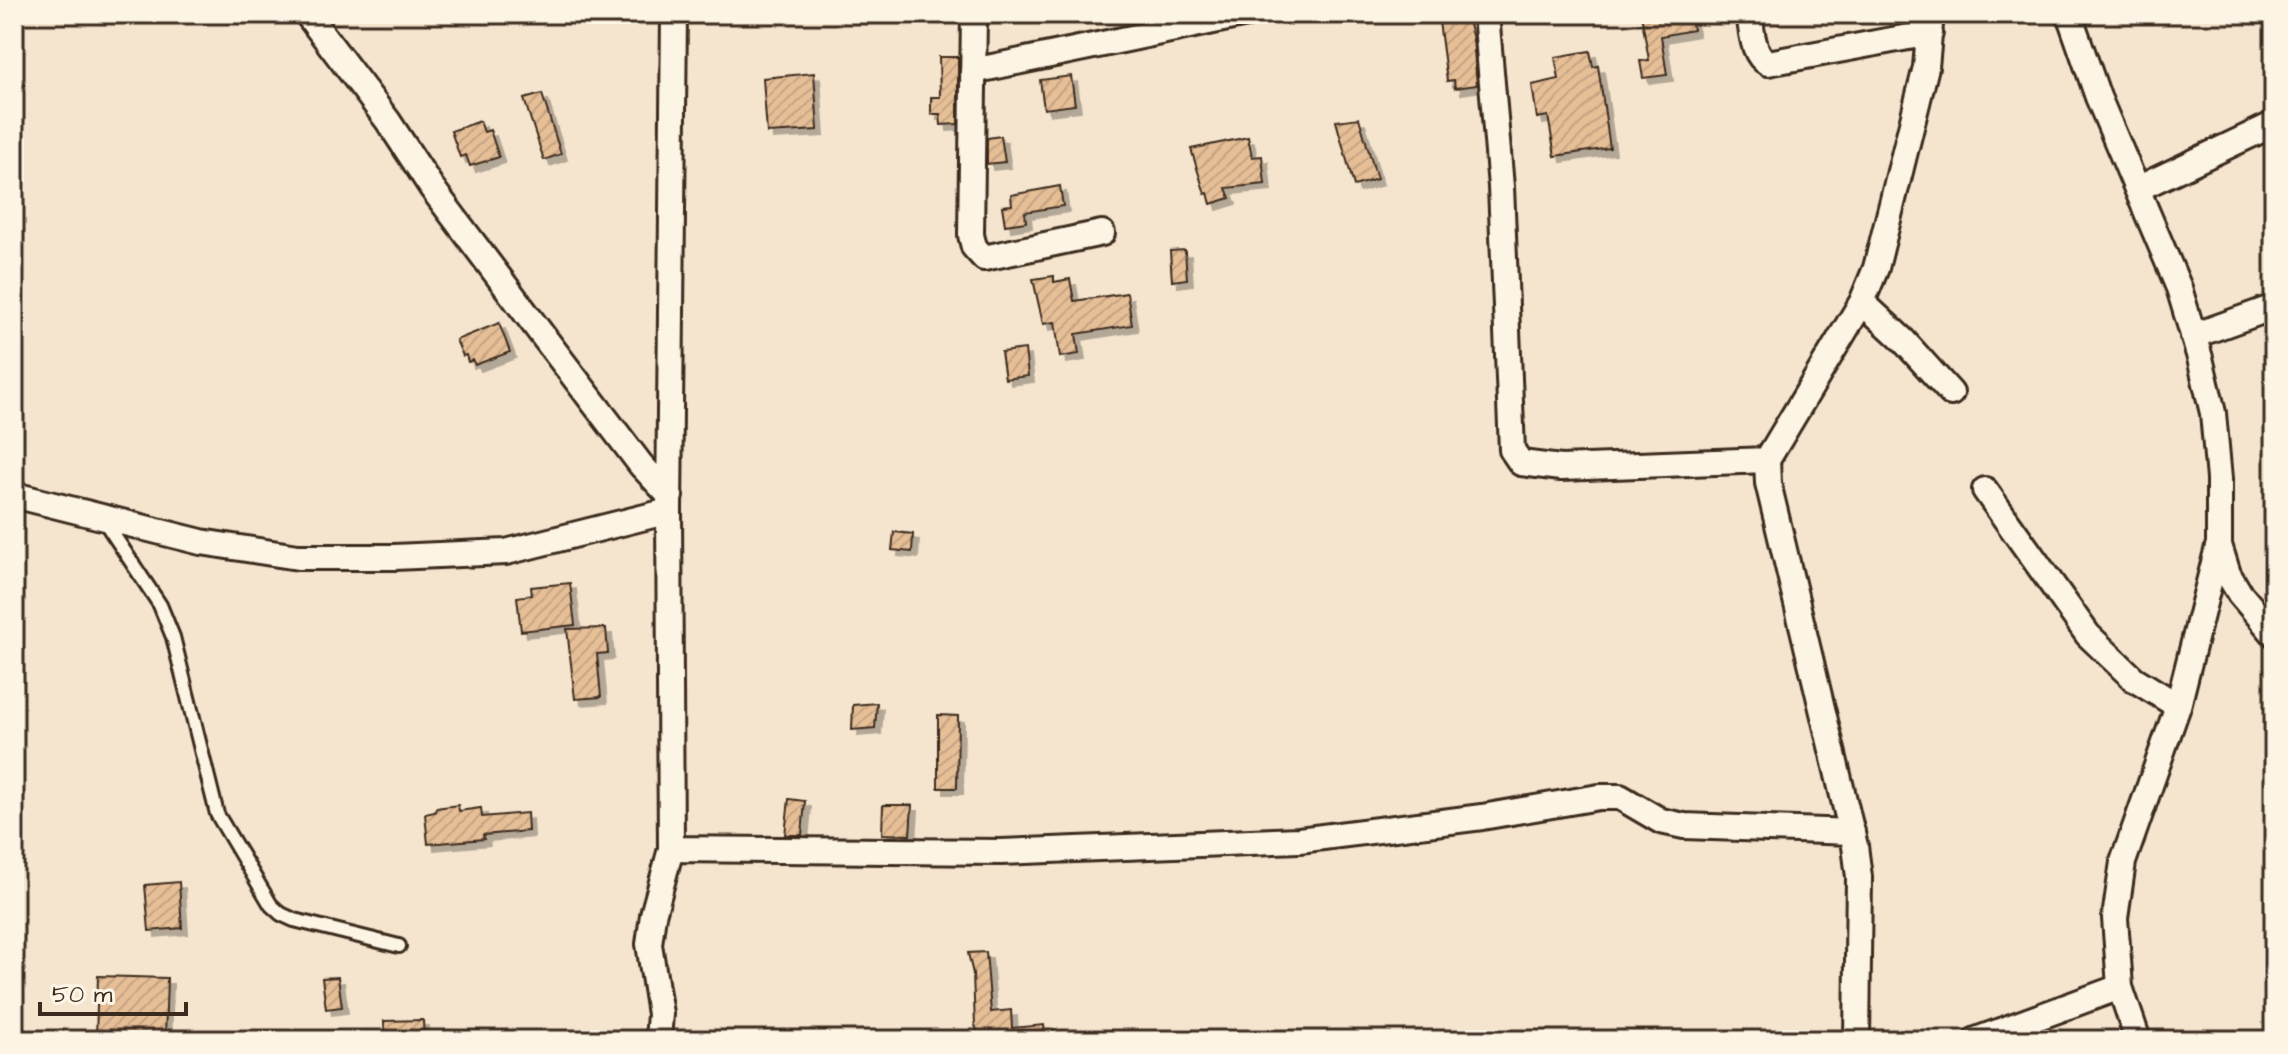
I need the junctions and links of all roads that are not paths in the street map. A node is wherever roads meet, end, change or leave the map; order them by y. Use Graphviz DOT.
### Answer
graph roads {
  1 [pos="307,14"];
  2 [pos="674,14"];
  3 [pos="974,14"];
  4 [pos="1247,14"];
  5 [pos="1486,14"];
  6 [pos="1749,14"];
  7 [pos="2069,14"];
  8 [pos="1930,24"];
  9 [pos="973,71"];
  10 [pos="2274,124"];
  11 [pos="2137,189"];
  12 [pos="1102,233"];
  13 [pos="1862,302"];
  14 [pos="2274,307"];
  15 [pos="2193,336"];
  16 [pos="1951,393"];
  17 [pos="1767,460"];
  18 [pos="1985,490"];
  19 [pos="14,495"];
  20 [pos="670,504"];
  21 [pos="101,516"];
  22 [pos="2219,545"];
  23 [pos="2274,634"];
  24 [pos="2178,706"];
  25 [pos="1852,832"];
  26 [pos="671,849"];
  27 [pos="399,946"];
  28 [pos="2120,987"];
  29 [pos="658,1040"];
  30 [pos="1857,1040"];
  31 [pos="1976,1040"];
  32 [pos="2138,1040"];
  1 -- 20 [label="street"];
  2 -- 20 [label="street"];
  3 -- 9 [label="street"];
  4 -- 9 [label="street"];
  5 -- 17 [label="street"];
  6 -- 8 [label="street"];
  7 -- 11 [label="street"];
  8 -- 13 [label="street"];
  9 -- 12 [label="street"];
  10 -- 11 [label="street"];
  11 -- 15 [label="street"];
  13 -- 16 [label="street"];
  13 -- 17 [label="street"];
  14 -- 15 [label="street"];
  15 -- 22 [label="street"];
  17 -- 25 [label="street"];
  18 -- 24 [label="street"];
  19 -- 21 [label="street"];
  20 -- 21 [label="street"];
  20 -- 26 [label="street"];
  21 -- 27 [label="lane"];
  22 -- 23 [label="street"];
  22 -- 24 [label="street"];
  24 -- 28 [label="street"];
  25 -- 26 [label="street"];
  25 -- 30 [label="street"];
  26 -- 29 [label="street"];
  28 -- 31 [label="street"];
  28 -- 32 [label="street"];
}
